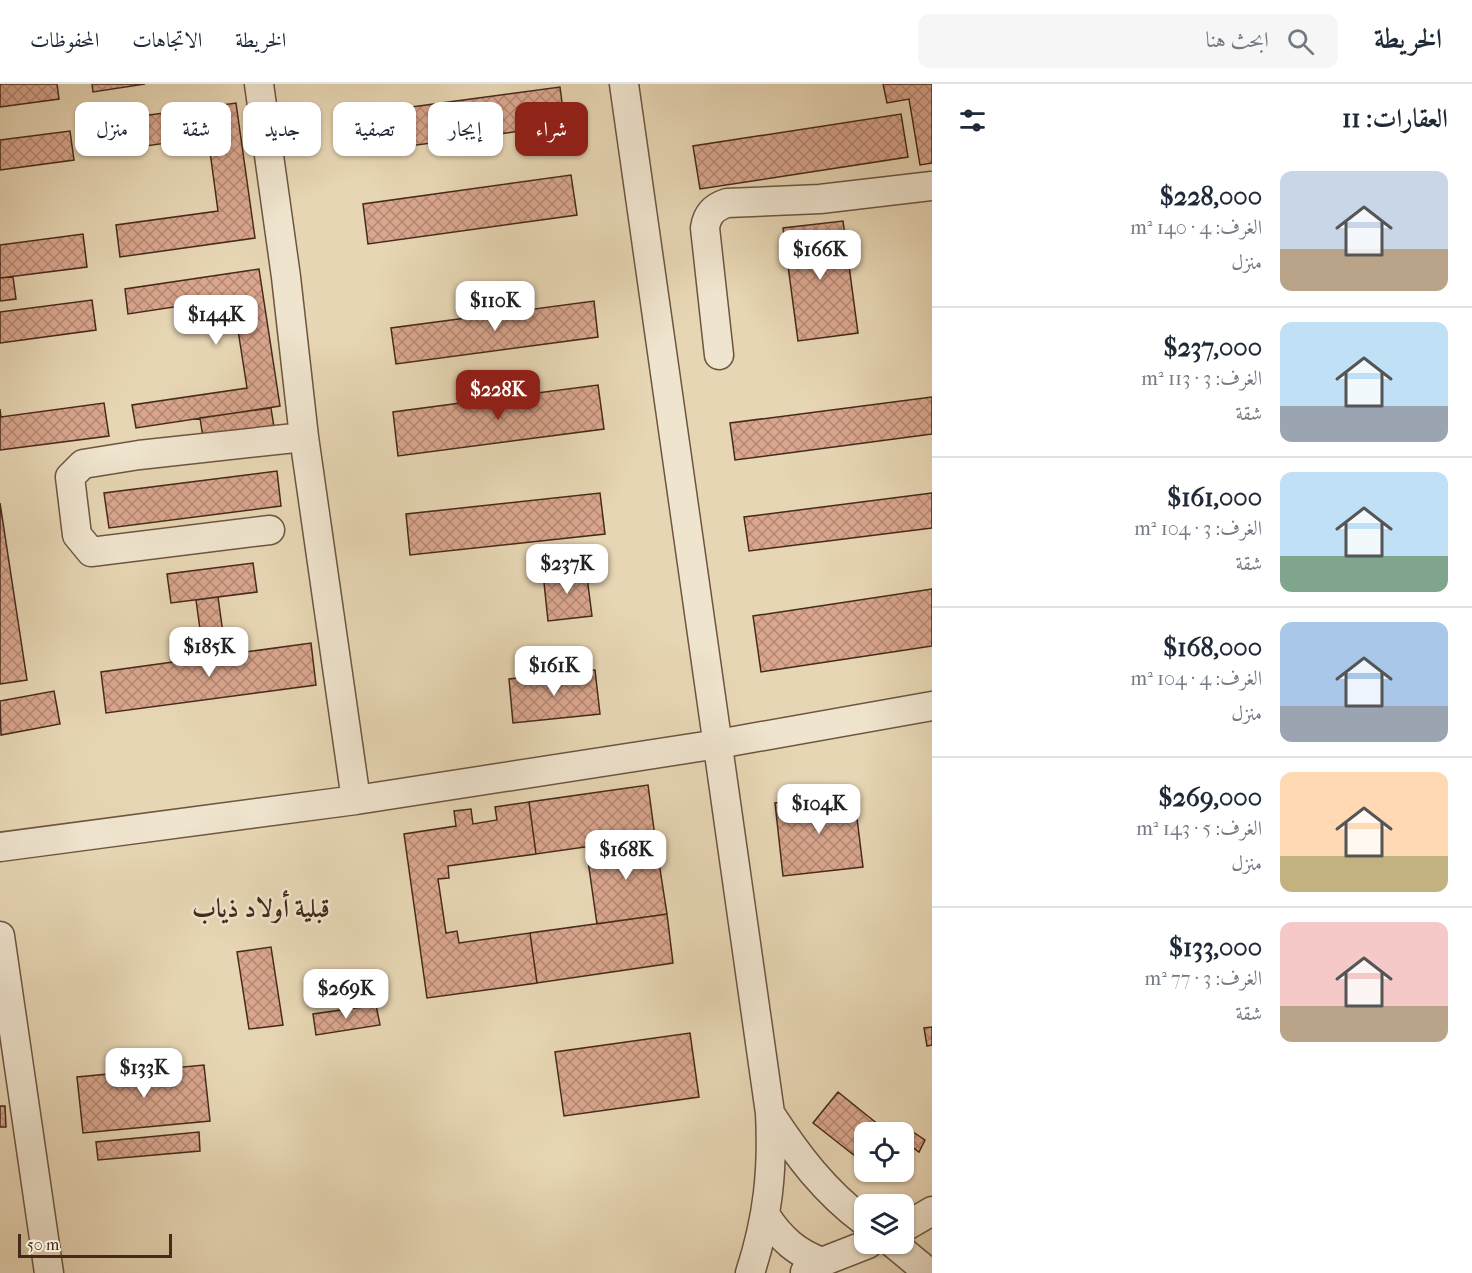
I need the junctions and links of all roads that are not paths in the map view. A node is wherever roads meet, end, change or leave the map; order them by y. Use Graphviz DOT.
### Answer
graph roads {
  1 [pos="259,84"];
  2 [pos="624,84"];
  3 [pos="932,186"];
  4 [pos="719,355"];
  5 [pos="304,437"];
  6 [pos="270,530"];
  7 [pos="932,706"];
  8 [pos="718,744"];
  9 [pos="357,800"];
  10 [pos="0,847"];
  11 [pos="0,936"];
  12 [pos="770,1113"];
  13 [pos="932,1211"];
  14 [pos="854,1213"];
  15 [pos="765,1216"];
  16 [pos="914,1222"];
  17 [pos="854,1250"];
  18 [pos="906,1254"];
  19 [pos="812,1268"];
  20 [pos="49,1273"];
  21 [pos="750,1273"];
  22 [pos="929,1273"];
  1 -- 5 [label="street"];
  2 -- 8 [label="street"];
  3 -- 4 [label="street"];
  5 -- 6 [label="street"];
  5 -- 9 [label="street"];
  7 -- 8 [label="street"];
  8 -- 9 [label="street"];
  8 -- 12 [label="street"];
  9 -- 10 [label="street"];
  11 -- 20 [label="street"];
  12 -- 14 [label="street"];
  12 -- 15 [label="street"];
  13 -- 16 [label="street"];
  15 -- 19 [label="street"];
  15 -- 21 [label="street"];
  17 -- 19 [label="street"];
  18 -- 22 [label="street"];
}
